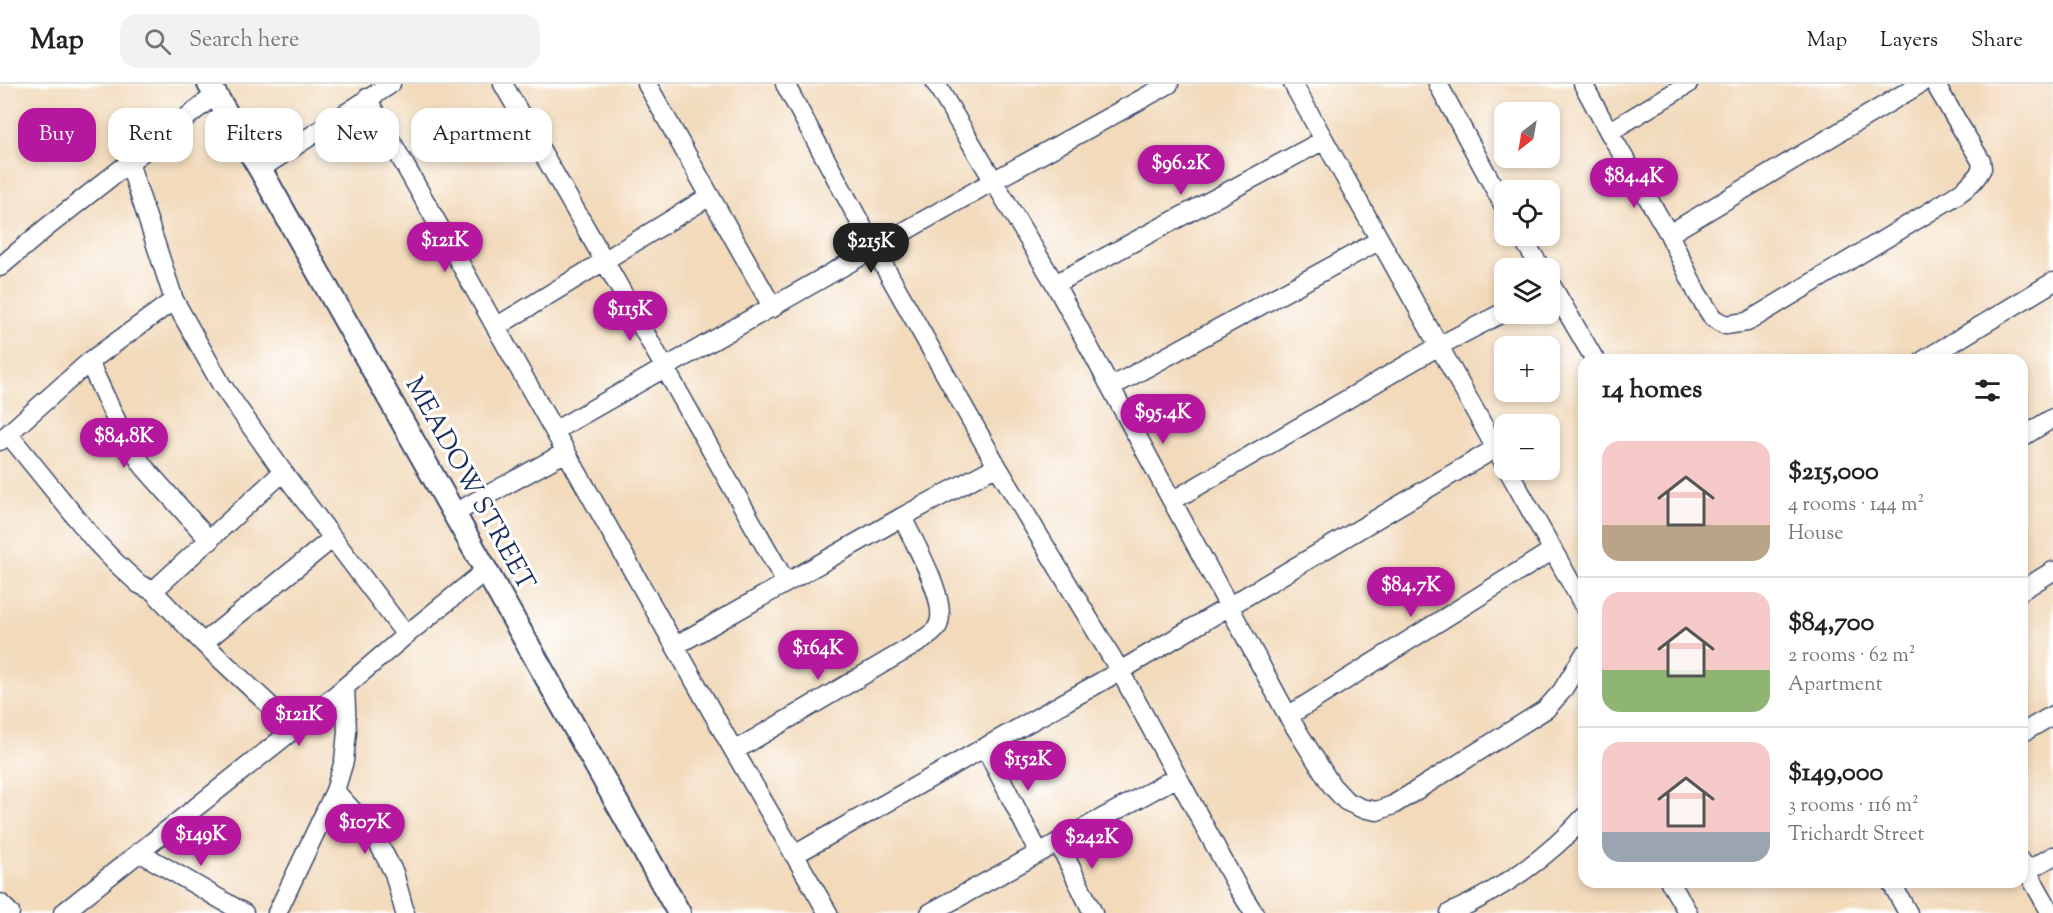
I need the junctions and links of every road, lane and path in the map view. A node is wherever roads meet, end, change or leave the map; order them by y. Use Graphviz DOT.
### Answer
graph roads {
  1 [pos="391,84"];
  2 [pos="503,84"];
  3 [pos="647,84"];
  4 [pos="785,84"];
  5 [pos="936,84"];
  6 [pos="1169,84"];
  7 [pos="1293,84"];
  8 [pos="1583,84"];
  9 [pos="1688,84"];
  10 [pos="1920,84"];
  11 [pos="1935,84"];
  12 [pos="1445,86"];
  13 [pos="212,89"];
  14 [pos="367,98"];
  15 [pos="190,108"];
  16 [pos="1609,132"];
  17 [pos="1324,140"];
  18 [pos="129,162"];
  19 [pos="260,169"];
  20 [pos="993,181"];
  21 [pos="1494,186"];
  22 [pos="710,196"];
  23 [pos="1669,234"];
  24 [pos="1380,240"];
  25 [pos="875,250"];
  26 [pos="604,260"];
  27 [pos="0,267"];
  28 [pos="2053,282"];
  29 [pos="1055,284"];
  30 [pos="174,300"];
  31 [pos="1560,302"];
  32 [pos="772,308"];
  33 [pos="1494,317"];
  34 [pos="496,327"];
  35 [pos="1439,346"];
  36 [pos="1591,354"];
  37 [pos="1934,354"];
  38 [pos="89,362"];
  39 [pos="665,368"];
  40 [pos="1111,387"];
  41 [pos="2053,418"];
  42 [pos="554,431"];
  43 [pos="2028,433"];
  44 [pos="4,438"];
  45 [pos="1494,445"];
  46 [pos="566,452"];
  47 [pos="1494,459"];
  48 [pos="997,466"];
  49 [pos="284,472"];
  50 [pos="1514,480"];
  51 [pos="1172,501"];
  52 [pos="453,514"];
  53 [pos="902,517"];
  54 [pos="333,538"];
  55 [pos="210,541"];
  56 [pos="1553,550"];
  57 [pos="485,571"];
  58 [pos="2053,571"];
  59 [pos="786,582"];
  60 [pos="2028,586"];
  61 [pos="153,591"];
  62 [pos="1578,595"];
  63 [pos="1229,607"];
  64 [pos="406,634"];
  65 [pos="203,643"];
  66 [pos="675,646"];
  67 [pos="1578,665"];
  68 [pos="1120,671"];
  69 [pos="345,687"];
  70 [pos="2053,715"];
  71 [pos="1288,716"];
  72 [pos="294,728"];
  73 [pos="2028,730"];
  74 [pos="985,747"];
  75 [pos="734,752"];
  76 [pos="1177,777"];
  77 [pos="335,791"];
  78 [pos="1578,824"];
  79 [pos="1058,842"];
  80 [pos="139,852"];
  81 [pos="1039,853"];
  82 [pos="794,855"];
  83 [pos="2053,856"];
  84 [pos="2028,865"];
  85 [pos="2028,873"];
  86 [pos="1674,888"];
  87 [pos="1894,888"];
  88 [pos="0,903"];
  89 [pos="10,913"];
  90 [pos="63,913"];
  91 [pos="244,913"];
  92 [pos="277,913"];
  93 [pos="405,913"];
  94 [pos="679,913"];
  95 [pos="828,913"];
  96 [pos="930,913"];
  97 [pos="1093,913"];
  98 [pos="1254,913"];
  99 [pos="1450,913"];
  100 [pos="1689,913"];
  101 [pos="1908,913"];
  102 [pos="2051,913"];
  1 -- 14 [label="street"];
  2 -- 26 [label="street"];
  3 -- 22 [label="street"];
  4 -- 25 [label="street"];
  5 -- 20 [label="street"];
  6 -- 20 [label="street"];
  7 -- 17 [label="street"];
  8 -- 16 [label="street"];
  9 -- 16 [label="street"];
  10 -- 23 [label="street"];
  11 -- 23 [label="street"];
  12 -- 21 [label="street"];
  13 -- 15 [label="street"];
  13 -- 19 [label="street, MEADOW STREET"];
  14 -- 19 [label="street"];
  14 -- 34 [label="street"];
  16 -- 23 [label="street"];
  17 -- 24 [label="street"];
  17 -- 29 [label="street"];
  18 -- 27 [label="street"];
  18 -- 30 [label="street"];
  19 -- 52 [label="street, MEADOW STREET"];
  20 -- 25 [label="street"];
  20 -- 29 [label="street"];
  22 -- 26 [label="street"];
  22 -- 32 [label="street"];
  24 -- 35 [label="street"];
  24 -- 40 [label="street"];
  25 -- 32 [label="street"];
  25 -- 48 [label="street"];
  26 -- 34 [label="street"];
  26 -- 39 [label="street"];
  28 -- 37 [label="street"];
  29 -- 40 [label="street"];
  30 -- 38 [label="street"];
  30 -- 49 [label="street"];
  31 -- 36 [label="street"];
  32 -- 39 [label="street"];
  33 -- 35 [label="street"];
  34 -- 42 [label="street"];
  35 -- 45 [label="street"];
  35 -- 51 [label="street"];
  38 -- 44 [label="street"];
  38 -- 55 [label="street"];
  39 -- 42 [label="street"];
  39 -- 59 [label="street"];
  40 -- 51 [label="street"];
  41 -- 43 [label="street"];
  42 -- 46 [label="street"];
  44 -- 61 [label="street"];
  46 -- 52 [label="street"];
  46 -- 66 [label="street"];
  47 -- 63 [label="street"];
  48 -- 53 [label="street"];
  48 -- 68 [label="street"];
  49 -- 54 [label="street"];
  49 -- 55 [label="street"];
  50 -- 56 [label="street"];
  51 -- 63 [label="street"];
  52 -- 57 [label="street, MEADOW STREET"];
  53 -- 59 [label="street"];
  53 -- 75 [label="street"];
  54 -- 64 [label="street"];
  54 -- 65 [label="street"];
  55 -- 61 [label="street"];
  56 -- 62 [label="street"];
  56 -- 71 [label="street"];
  57 -- 64 [label="street"];
  57 -- 94 [label="street, MEADOW STREET"];
  58 -- 60 [label="street"];
  59 -- 66 [label="street"];
  61 -- 65 [label="street"];
  63 -- 68 [label="street"];
  63 -- 71 [label="street"];
  64 -- 69 [label="street"];
  65 -- 72 [label="street"];
  66 -- 75 [label="street"];
  67 -- 71 [label="street"];
  68 -- 74 [label="street"];
  68 -- 76 [label="street"];
  69 -- 72 [label="street"];
  69 -- 77 [label="street"];
  70 -- 73 [label="street"];
  72 -- 80 [label="street"];
  74 -- 81 [label="street"];
  74 -- 82 [label="street"];
  75 -- 82 [label="street"];
  76 -- 79 [label="street"];
  76 -- 98 [label="street"];
  77 -- 92 [label="street"];
  77 -- 93 [label="street"];
  78 -- 99 [label="street"];
  79 -- 81 [label="street"];
  79 -- 97 [label="street"];
  80 -- 90 [label="street"];
  80 -- 91 [label="street"];
  81 -- 96 [label="street"];
  82 -- 95 [label="street"];
  83 -- 84 [label="street"];
  85 -- 102 [label="street"];
  86 -- 100 [label="street"];
  87 -- 101 [label="street"];
  88 -- 89 [label="street"];
}
